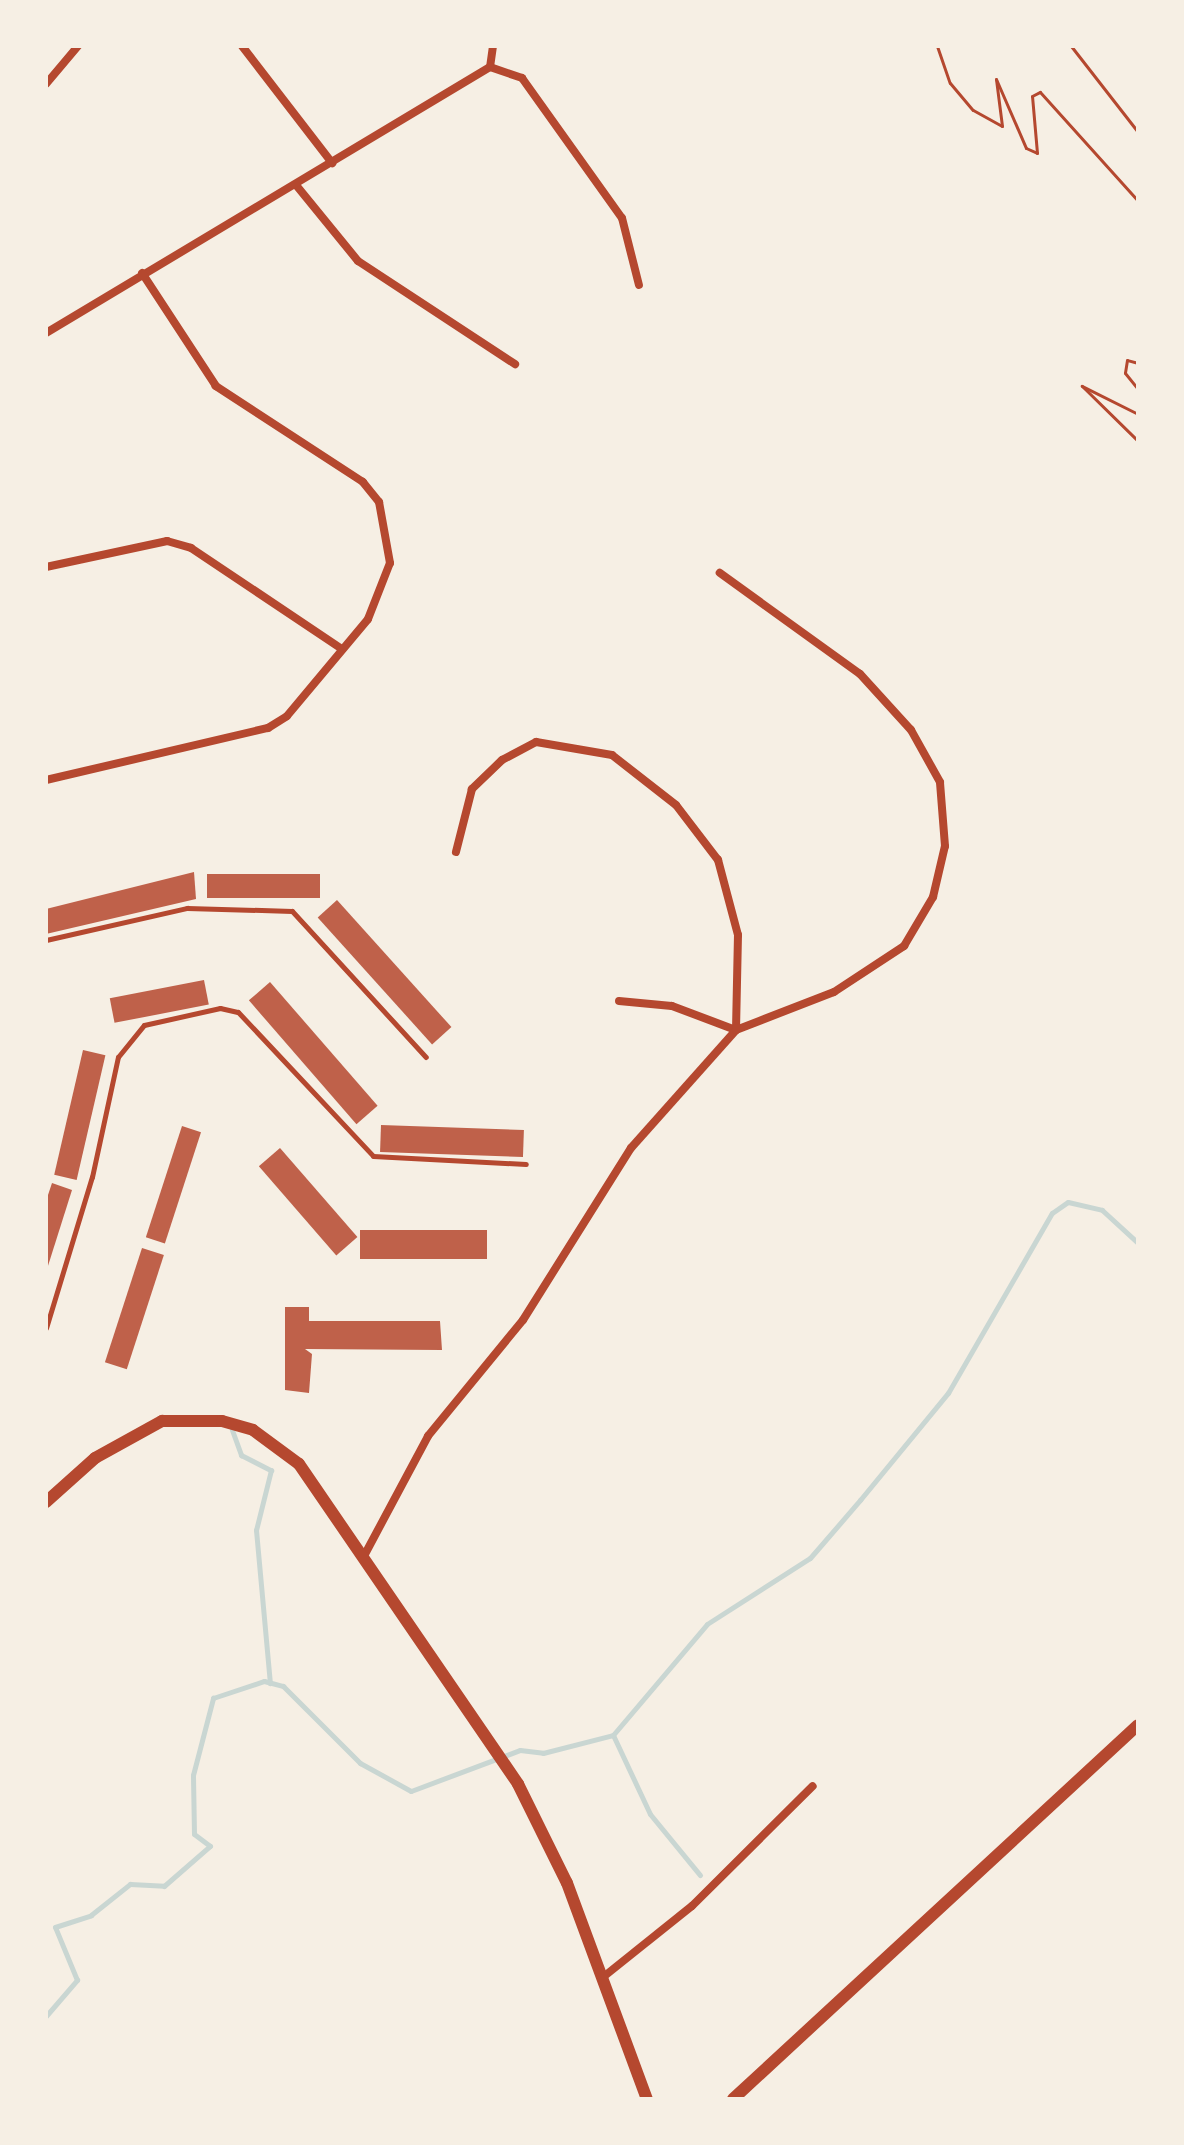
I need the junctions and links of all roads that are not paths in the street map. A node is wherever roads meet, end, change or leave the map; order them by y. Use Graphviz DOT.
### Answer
graph roads {
  1 [pos="78,46"];
  2 [pos="242,46"];
  3 [pos="493,46"];
  4 [pos="490,67"];
  5 [pos="46,84"];
  6 [pos="332,163"];
  7 [pos="296,185"];
  8 [pos="142,273"];
  9 [pos="639,285"];
  10 [pos="46,333"];
  11 [pos="515,364"];
  12 [pos="46,567"];
  13 [pos="720,573"];
  14 [pos="342,649"];
  15 [pos="46,780"];
  16 [pos="456,852"];
  17 [pos="46,940"];
  18 [pos="619,1001"];
  19 [pos="736,1030"];
  20 [pos="426,1057"];
  21 [pos="526,1164"];
  22 [pos="46,1328"];
  23 [pos="46,1502"];
  24 [pos="364,1556"];
  25 [pos="1138,1725"];
  26 [pos="813,1786"];
  27 [pos="602,1978"];
  28 [pos="647,2099"];
  29 [pos="733,2099"];
  1 -- 5 [label="street"];
  2 -- 6 [label="street"];
  3 -- 4 [label="street"];
  4 -- 6 [label="street"];
  4 -- 9 [label="street"];
  6 -- 7 [label="street"];
  7 -- 8 [label="street"];
  7 -- 11 [label="street"];
  8 -- 10 [label="street"];
  8 -- 14 [label="street"];
  12 -- 14 [label="street"];
  13 -- 19 [label="street"];
  14 -- 15 [label="street"];
  16 -- 19 [label="street"];
  17 -- 20 [label="lane"];
  18 -- 19 [label="street"];
  19 -- 24 [label="street"];
  21 -- 22 [label="lane"];
  23 -- 24 [label="street"];
  24 -- 27 [label="street"];
  25 -- 29 [label="street"];
  26 -- 27 [label="street"];
  27 -- 28 [label="street"];
}
